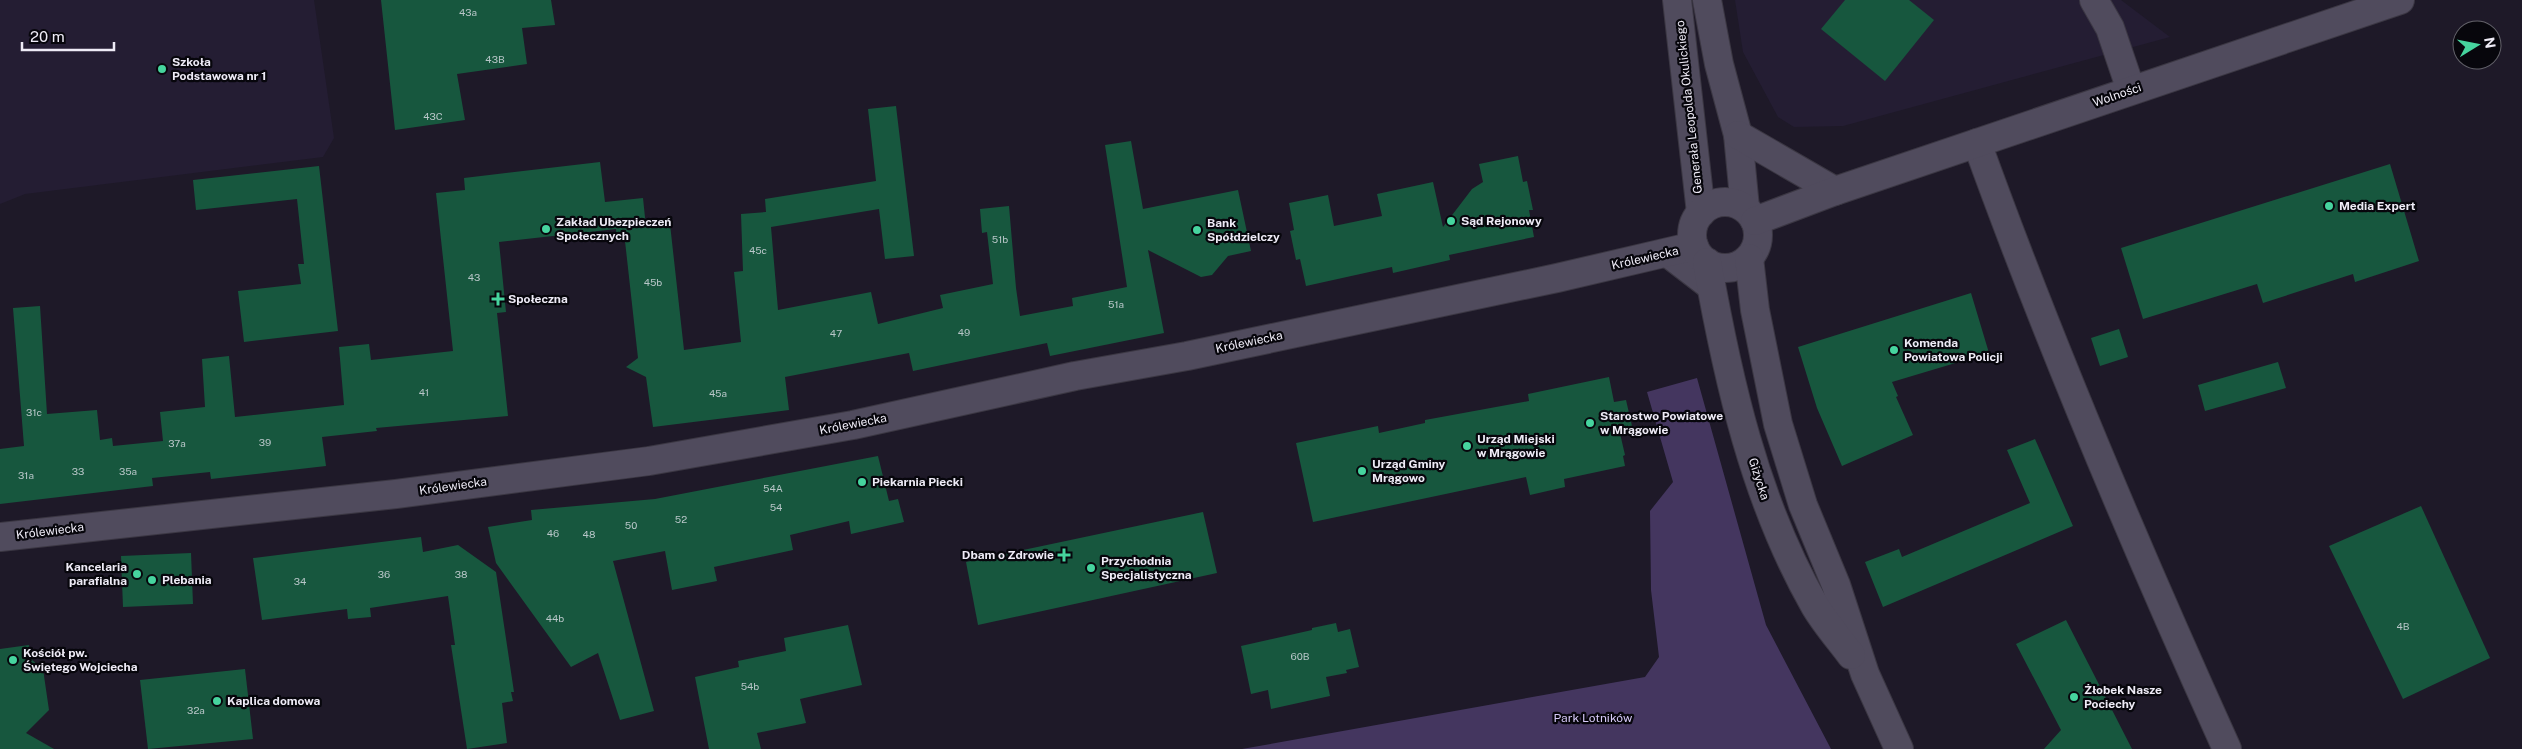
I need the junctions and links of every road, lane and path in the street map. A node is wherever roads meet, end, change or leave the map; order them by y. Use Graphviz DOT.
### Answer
graph roads {
  1 [pos="1677,0"];
  2 [pos="1707,0"];
  3 [pos="2094,0"];
  4 [pos="2400,0"];
  5 [pos="2131,90"];
  6 [pos="1738,135"];
  7 [pos="1977,143"];
  8 [pos="1835,191"];
  9 [pos="1701,213"];
  10 [pos="1750,214"];
  11 [pos="1668,253"];
  12 [pos="1749,258"];
  13 [pos="1704,265"];
  14 [pos="0,537"];
  15 [pos="1865,674"];
  16 [pos="1899,749"];
  17 [pos="2227,749"];
  1 -- 9 [label="street, Generała Leopolda Okulickiego"];
  2 -- 6 [label="street"];
  3 -- 5 [label="street"];
  4 -- 5 [label="street, Wolności"];
  5 -- 7 [label="street, Wolności"];
  6 -- 8 [label="street"];
  6 -- 10 [label="street"];
  7 -- 8 [label="street, Wolności"];
  7 -- 17 [label="street"];
  8 -- 10 [label="street, Wolności"];
  9 -- 10 [label="street"];
  9 -- 13 [label="street"];
  10 -- 12 [label="street"];
  11 -- 13 [label="street"];
  11 -- 13 [label="street, Królewiecka"];
  11 -- 14 [label="street, Królewiecka"];
  12 -- 13 [label="street"];
  12 -- 15 [label="street, Giżycka"];
  13 -- 15 [label="street, Giżycka"];
  15 -- 16 [label="street, Giżycka"];
}
